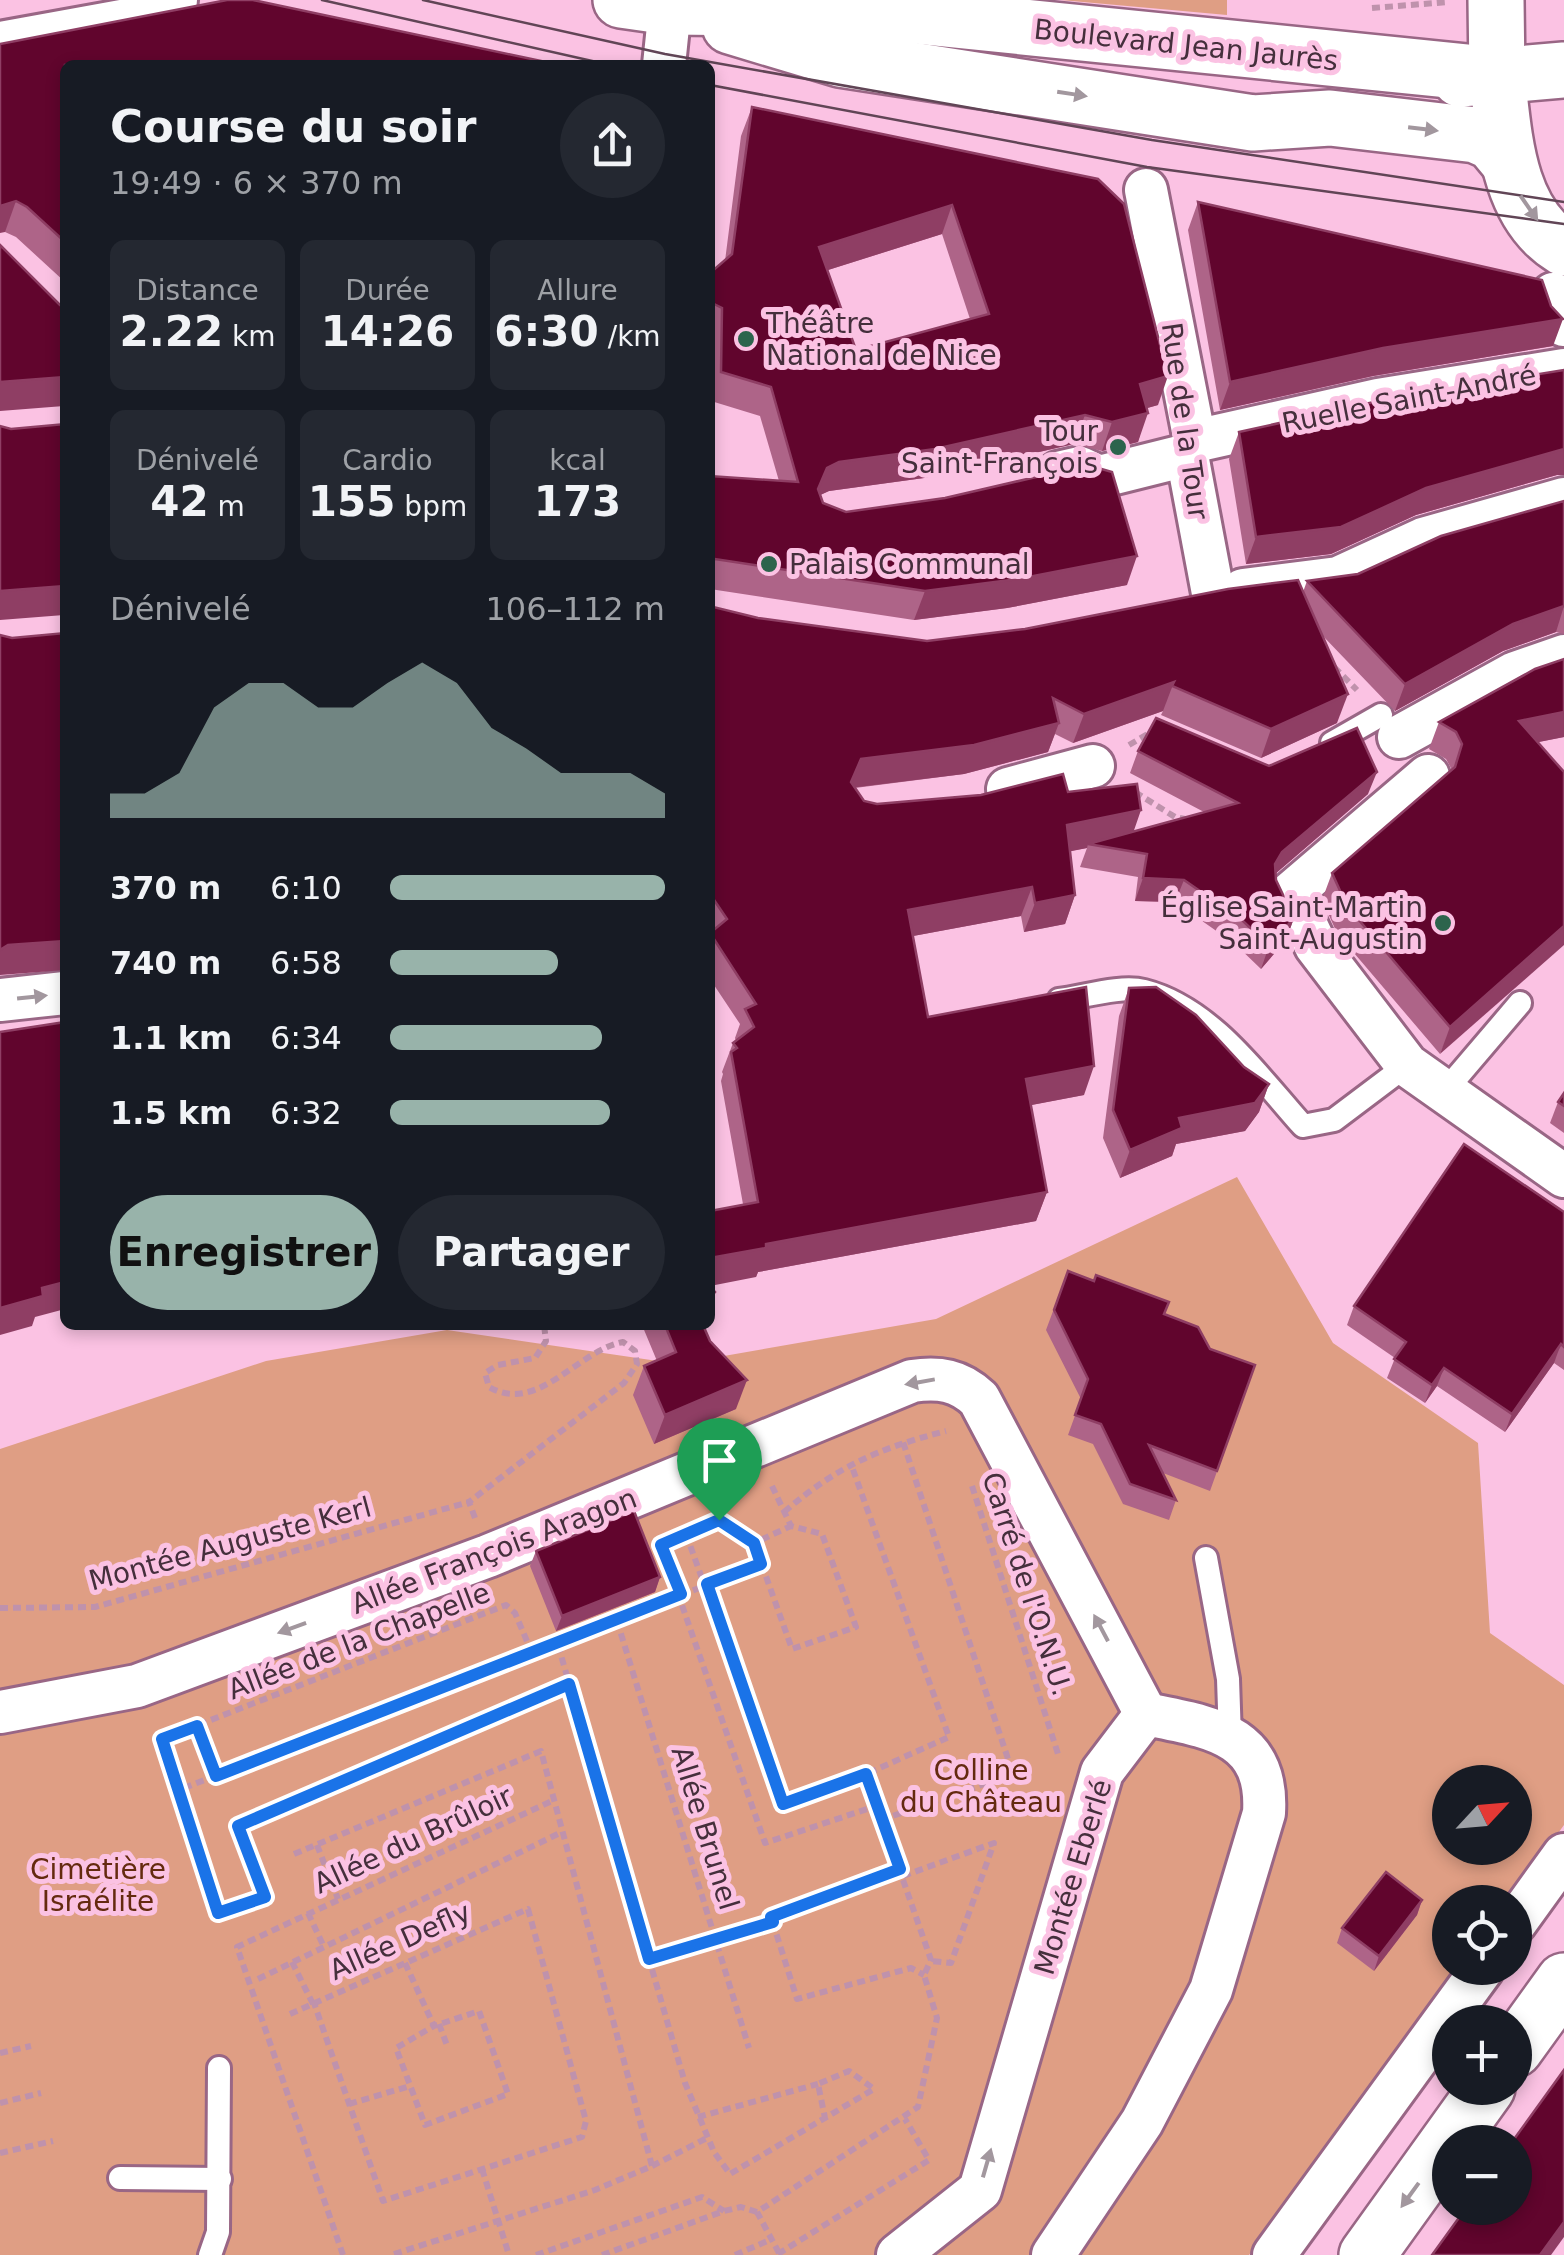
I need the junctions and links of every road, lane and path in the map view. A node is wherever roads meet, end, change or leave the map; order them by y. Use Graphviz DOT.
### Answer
graph roads {
  1 [pos="176,0"];
  2 [pos="1496,0"];
  3 [pos="1460,1"];
  4 [pos="645,4"];
  5 [pos="1358,7"];
  6 [pos="861,35"];
  7 [pos="0,44"];
  8 [pos="662,60"];
  9 [pos="1564,70"];
  10 [pos="1497,75"];
  11 [pos="1213,77"];
  12 [pos="1330,118"];
  13 [pos="1507,160"];
  14 [pos="1146,190"];
  15 [pos="1560,289"];
  16 [pos="1564,370"];
  17 [pos="1191,448"];
  18 [pos="1023,481"];
  19 [pos="1564,500"];
  20 [pos="1564,656"];
  21 [pos="1326,658"];
  22 [pos="1338,671"];
  23 [pos="1390,726"];
  24 [pos="1156,728"];
  25 [pos="1308,753"];
  26 [pos="1094,766"];
  27 [pos="1428,776"];
  28 [pos="968,800"];
  29 [pos="1174,816"];
  30 [pos="1201,823"];
  31 [pos="1163,830"];
  32 [pos="60,994"];
  33 [pos="0,1000"];
  34 [pos="1520,1003"];
  35 [pos="1032,1004"];
  36 [pos="1408,1064"];
  37 [pos="1445,1091"];
  38 [pos="1564,1176"];
  39 [pos="545,1330"];
  40 [pos="953,1428"];
  41 [pos="902,1442"];
  42 [pos="851,1464"];
  43 [pos="971,1483"];
  44 [pos="492,1488"];
  45 [pos="469,1502"];
  46 [pos="784,1512"];
  47 [pos="686,1534"];
  48 [pos="754,1543"];
  49 [pos="1206,1558"];
  50 [pos="761,1564"];
  51 [pos="707,1584"];
  52 [pos="681,1594"];
  53 [pos="0,1608"];
  54 [pos="618,1621"];
  55 [pos="558,1645"];
  56 [pos="532,1653"];
  57 [pos="569,1684"];
  58 [pos="0,1712"];
  59 [pos="1146,1714"];
  60 [pos="197,1726"];
  61 [pos="1230,1738"];
  62 [pos="1058,1754"];
  63 [pos="866,1774"];
  64 [pos="216,1776"];
  65 [pos="184,1788"];
  66 [pos="554,1800"];
  67 [pos="876,1806"];
  68 [pos="880,1820"];
  69 [pos="562,1832"];
  70 [pos="317,1845"];
  71 [pos="294,1854"];
  72 [pos="1564,1855"];
  73 [pos="902,1872"];
  74 [pos="1532,1899"];
  75 [pos="338,1900"];
  76 [pos="308,1913"];
  77 [pos="773,1922"];
  78 [pos="716,1940"];
  79 [pos="324,1947"];
  80 [pos="649,1959"];
  81 [pos="931,1960"];
  82 [pos="292,1962"];
  83 [pos="406,1963"];
  84 [pos="924,1975"];
  85 [pos="258,1979"];
  86 [pos="1564,1981"];
  87 [pos="1472,1985"];
  88 [pos="314,2003"];
  89 [pos="290,2014"];
  90 [pos="437,2025"];
  91 [pos="1532,2025"];
  92 [pos="31,2046"];
  93 [pos="448,2048"];
  94 [pos="750,2048"];
  95 [pos="0,2053"];
  96 [pos="219,2068"];
  97 [pos="818,2084"];
  98 [pos="410,2086"];
  99 [pos="41,2093"];
  100 [pos="0,2102"];
  101 [pos="349,2104"];
  102 [pos="1475,2105"];
  103 [pos="698,2117"];
  104 [pos="825,2118"];
  105 [pos="905,2120"];
  106 [pos="707,2138"];
  107 [pos="53,2141"];
  108 [pos="0,2152"];
  109 [pos="652,2166"];
  110 [pos="482,2169"];
  111 [pos="120,2178"];
  112 [pos="220,2179"];
  113 [pos="724,2211"];
  114 [pos="757,2212"];
  115 [pos="498,2221"];
  116 [pos="772,2239"];
  117 [pos="778,2254"];
  118 [pos="210,2255"];
  119 [pos="343,2255"];
  120 [pos="391,2255"];
  121 [pos="509,2255"];
  122 [pos="536,2255"];
  123 [pos="602,2255"];
  124 [pos="735,2255"];
  125 [pos="898,2255"];
  126 [pos="1053,2255"];
  127 [pos="1274,2255"];
  128 [pos="1366,2255"];
  1 -- 7 [label="street"];
  2 -- 10 [label="main road"];
  3 -- 5 [label="path"];
  4 -- 8 [label="street"];
  4 -- 10 [label="main road, Boulevard Jean Jaurès"];
  4 -- 12 [label="main road, Boulevard Jean Jaurès, one-way"];
  6 -- 11 [label="main road"];
  9 -- 10 [label="main road"];
  10 -- 11 [label="main road"];
  10 -- 13 [label="main road"];
  11 -- 12 [label="main road"];
  12 -- 13 [label="main road, Boulevard Jean Jaurès, one-way"];
  13 -- 15 [label="main road, one-way"];
  14 -- 17 [label="street, Rue de la Tour"];
  16 -- 17 [label="street, Ruelle Saint-André"];
  17 -- 18 [label="street, Ruelle Saint-André"];
  17 -- 19 [label="street, Rue de la Tour"];
  20 -- 23 [label="street"];
  21 -- 22 [label="path"];
  23 -- 25 [label="lane"];
  24 -- 26 [label="path"];
  26 -- 28 [label="street"];
  26 -- 29 [label="path"];
  27 -- 36 [label="street"];
  29 -- 30 [label="path"];
  29 -- 31 [label="path"];
  33 -- 32 [label="street, one-way"];
  34 -- 37 [label="lane"];
  35 -- 36 [label="lane"];
  36 -- 37 [label="street"];
  37 -- 38 [label="street"];
  39 -- 44 [label="path"];
  40 -- 41 [label="path"];
  41 -- 42 [label="path"];
  41 -- 68 [label="path"];
  42 -- 46 [label="path"];
  42 -- 63 [label="path"];
  43 -- 62 [label="path, Carré de l'O.N.U."];
  45 -- 53 [label="path, Montée Auguste Kerl"];
  47 -- 48 [label="path"];
  47 -- 51 [label="path"];
  47 -- 52 [label="path"];
  48 -- 50 [label="path"];
  48 -- 50 [label="path"];
  49 -- 61 [label="lane"];
  50 -- 51 [label="path"];
  51 -- 52 [label="path"];
  51 -- 63 [label="path"];
  52 -- 54 [label="path"];
  52 -- 67 [label="path"];
  54 -- 55 [label="path"];
  54 -- 78 [label="path, Allée Brunel"];
  55 -- 57 [label="path"];
  55 -- 64 [label="path"];
  56 -- 60 [label="path, Allée de la Chapelle"];
  57 -- 60 [label="path, Allée de la Chapelle"];
  57 -- 80 [label="path"];
  59 -- 58 [label="street, Allée François Aragon, one-way"];
  59 -- 61 [label="street"];
  125 -- 59 [label="street, Montée Eberlé, one-way"];
  60 -- 64 [label="path"];
  61 -- 126 [label="street"];
  63 -- 67 [label="path"];
  64 -- 65 [label="path"];
  66 -- 69 [label="path"];
  66 -- 70 [label="path"];
  66 -- 75 [label="path, Allée du Brûloir"];
  67 -- 68 [label="path"];
  68 -- 73 [label="path"];
  69 -- 79 [label="path"];
  69 -- 109 [label="path"];
  70 -- 71 [label="path"];
  70 -- 75 [label="path"];
  72 -- 74 [label="street"];
  73 -- 77 [label="path"];
  73 -- 81 [label="path"];
  73 -- 81 [label="path"];
  75 -- 76 [label="path, Allée du Brûloir"];
  76 -- 79 [label="path"];
  76 -- 119 [label="path, Allée du Brûloir"];
  77 -- 78 [label="path"];
  77 -- 84 [label="path"];
  78 -- 80 [label="path"];
  78 -- 94 [label="path, Allée Brunel"];
  79 -- 82 [label="path"];
  80 -- 103 [label="path"];
  81 -- 84 [label="path"];
  82 -- 85 [label="path"];
  82 -- 88 [label="path"];
  83 -- 88 [label="path, Allée Defly"];
  83 -- 90 [label="path"];
  83 -- 110 [label="path, Allée Defly"];
  84 -- 105 [label="path"];
  86 -- 91 [label="main road"];
  87 -- 127 [label="street"];
  88 -- 89 [label="path, Allée Defly"];
  88 -- 101 [label="path"];
  90 -- 93 [label="path"];
  90 -- 98 [label="path"];
  90 -- 98 [label="path"];
  92 -- 95 [label="path"];
  96 -- 112 [label="lane"];
  97 -- 103 [label="path"];
  97 -- 104 [label="path"];
  97 -- 104 [label="path"];
  98 -- 101 [label="path"];
  99 -- 100 [label="path"];
  101 -- 110 [label="path"];
  102 -- 128 [label="main road, one-way"];
  103 -- 106 [label="path"];
  104 -- 106 [label="path"];
  105 -- 114 [label="path"];
  105 -- 117 [label="path"];
  106 -- 109 [label="path"];
  107 -- 108 [label="path"];
  109 -- 115 [label="path"];
  110 -- 115 [label="path"];
  111 -- 112 [label="lane"];
  112 -- 118 [label="lane"];
  113 -- 114 [label="path"];
  113 -- 122 [label="path"];
  113 -- 123 [label="path"];
  114 -- 116 [label="path"];
  115 -- 120 [label="path"];
  115 -- 121 [label="path"];
  116 -- 117 [label="path"];
  116 -- 124 [label="path"];
}
